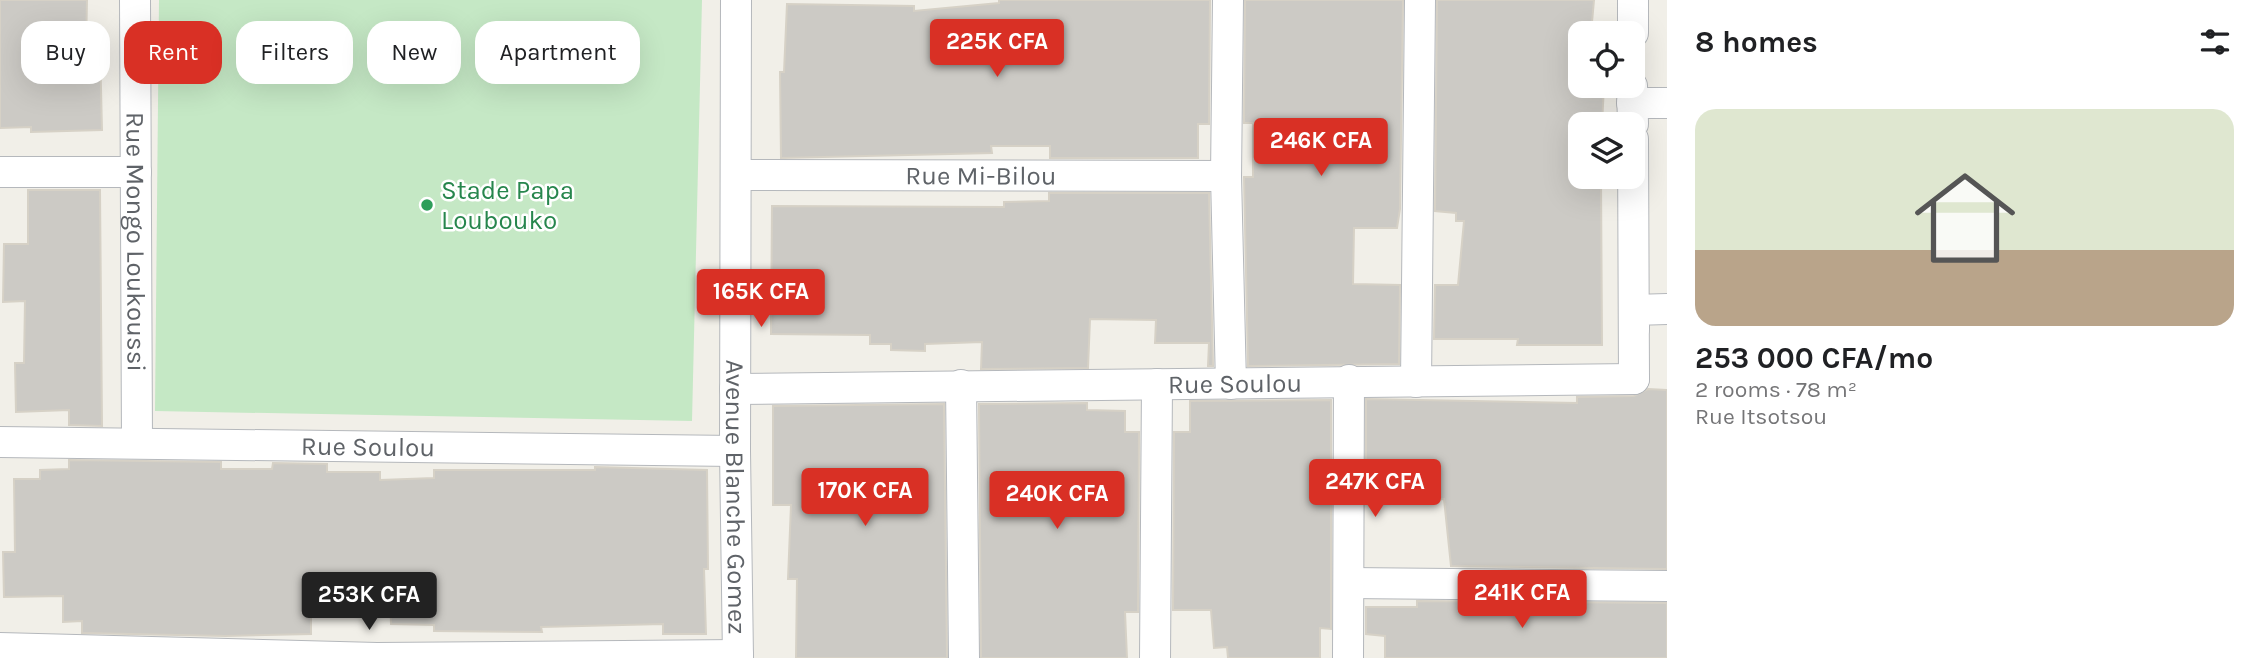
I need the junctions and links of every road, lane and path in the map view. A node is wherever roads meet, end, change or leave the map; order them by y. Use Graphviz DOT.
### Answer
graph roads {
  1 [pos="135,0"];
  2 [pos="736,0"];
  3 [pos="1228,0"];
  4 [pos="1420,0"];
  5 [pos="1633,0"];
  6 [pos="1633,21"];
  7 [pos="1667,103"];
  8 [pos="1632,104"];
  9 [pos="0,172"];
  10 [pos="136,172"];
  11 [pos="736,175"];
  12 [pos="1226,176"];
  13 [pos="1633,189"];
  14 [pos="1667,309"];
  15 [pos="1634,379"];
  16 [pos="1349,380"];
  17 [pos="1416,382"];
  18 [pos="1157,384"];
  19 [pos="1231,384"];
  20 [pos="961,385"];
  21 [pos="735,389"];
  22 [pos="0,442"];
  23 [pos="137,442"];
  24 [pos="735,451"];
  25 [pos="1350,583"];
  26 [pos="1667,586"];
  27 [pos="0,648"];
  28 [pos="738,657"];
  29 [pos="964,658"];
  30 [pos="1155,658"];
  31 [pos="1348,658"];
  1 -- 10 [label="street, Rue Mongo Loukoussi"];
  2 -- 11 [label="street, Avenue Blanche Gomez"];
  3 -- 12 [label="street"];
  4 -- 17 [label="street"];
  5 -- 6 [label="street"];
  7 -- 8 [label="street"];
  9 -- 10 [label="street"];
  10 -- 23 [label="street, Rue Mongo Loukoussi"];
  11 -- 12 [label="street, Rue Mi-Bilou"];
  11 -- 21 [label="street, Avenue Blanche Gomez"];
  12 -- 19 [label="street"];
  13 -- 15 [label="street"];
  14 -- 15 [label="street"];
  15 -- 17 [label="street, Rue Soulou"];
  16 -- 17 [label="street, Rue Soulou"];
  16 -- 19 [label="street, Rue Soulou"];
  16 -- 25 [label="street"];
  18 -- 19 [label="street, Rue Soulou"];
  18 -- 20 [label="street, Rue Soulou"];
  18 -- 30 [label="street"];
  20 -- 21 [label="street, Rue Soulou"];
  20 -- 29 [label="street"];
  21 -- 24 [label="street, Avenue Blanche Gomez"];
  22 -- 23 [label="street, Rue Soulou"];
  23 -- 24 [label="street, Rue Soulou"];
  24 -- 28 [label="street, Avenue Blanche Gomez"];
  25 -- 26 [label="street"];
  25 -- 31 [label="street"];
  27 -- 28 [label="street"];
}
